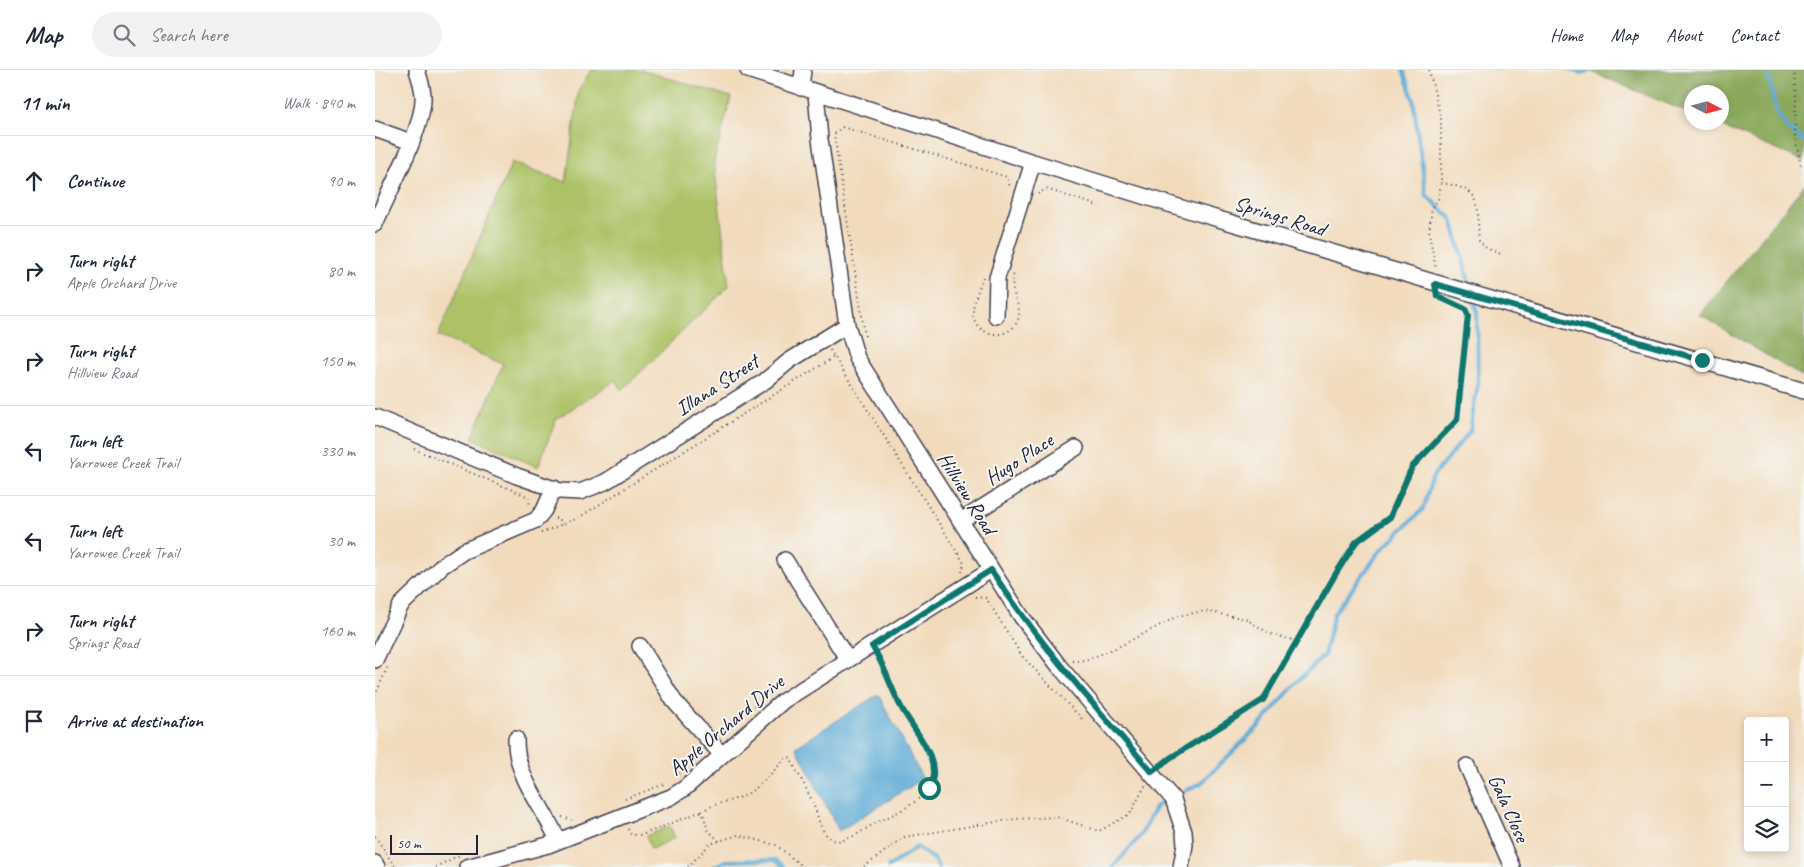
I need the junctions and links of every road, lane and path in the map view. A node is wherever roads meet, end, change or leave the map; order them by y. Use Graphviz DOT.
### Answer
graph roads {
  1 [pos="417,70"];
  2 [pos="748,70"];
  3 [pos="803,70"];
  4 [pos="1429,70"];
  5 [pos="1794,70"];
  6 [pos="801,88"];
  7 [pos="816,93"];
  8 [pos="375,129"];
  9 [pos="411,142"];
  10 [pos="1033,162"];
  11 [pos="1801,166"];
  12 [pos="1441,183"];
  13 [pos="1017,189"];
  14 [pos="1031,193"];
  15 [pos="1099,206"];
  16 [pos="375,224"];
  17 [pos="1503,255"];
  18 [pos="1435,284"];
  19 [pos="1444,300"];
  20 [pos="996,316"];
  21 [pos="847,325"];
  22 [pos="824,339"];
  23 [pos="866,343"];
  24 [pos="834,357"];
  25 [pos="1804,391"];
  26 [pos="375,417"];
  27 [pos="409,447"];
  28 [pos="1075,448"];
  29 [pos="552,493"];
  30 [pos="543,513"];
  31 [pos="961,522"];
  32 [pos="562,525"];
  33 [pos="536,536"];
  34 [pos="785,560"];
  35 [pos="991,570"];
  36 [pos="966,586"];
  37 [pos="1297,641"];
  38 [pos="640,646"];
  39 [pos="872,646"];
  40 [pos="1068,658"];
  41 [pos="391,659"];
  42 [pos="375,660"];
  43 [pos="848,660"];
  44 [pos="375,696"];
  45 [pos="1082,719"];
  46 [pos="515,739"];
  47 [pos="699,748"];
  48 [pos="722,755"];
  49 [pos="1467,766"];
  50 [pos="1155,776"];
  51 [pos="617,803"];
  52 [pos="544,811"];
  53 [pos="702,811"];
  54 [pos="572,820"];
  55 [pos="626,823"];
  56 [pos="375,836"];
  57 [pos="558,841"];
  58 [pos="719,841"];
  59 [pos="465,860"];
  60 [pos="375,863"];
  61 [pos="377,867"];
  62 [pos="395,867"];
  63 [pos="435,867"];
  64 [pos="688,867"];
  65 [pos="803,867"];
  66 [pos="864,867"];
  67 [pos="1181,867"];
  68 [pos="1512,867"];
  1 -- 9 [label="street"];
  2 -- 6 [label="street, Springs Road"];
  3 -- 6 [label="street"];
  4 -- 12 [label="path"];
  5 -- 11 [label="path"];
  6 -- 7 [label="street, Springs Road"];
  7 -- 10 [label="street, Springs Road"];
  7 -- 21 [label="street, Hillview Road"];
  8 -- 9 [label="street"];
  9 -- 16 [label="street"];
  10 -- 18 [label="street, Springs Road"];
  10 -- 20 [label="street"];
  12 -- 17 [label="path"];
  12 -- 18 [label="path"];
  13 -- 23 [label="path"];
  14 -- 15 [label="path"];
  18 -- 25 [label="street, Springs Road"];
  19 -- 37 [label="path"];
  21 -- 22 [label="street, Illana Street"];
  21 -- 31 [label="street, Hillview Road"];
  22 -- 24 [label="path"];
  22 -- 29 [label="street, Illana Street"];
  24 -- 32 [label="path"];
  24 -- 36 [label="path"];
  26 -- 29 [label="street, Illana Street"];
  27 -- 30 [label="path"];
  28 -- 31 [label="street, Hugo Place"];
  29 -- 30 [label="street"];
  30 -- 32 [label="path"];
  30 -- 42 [label="street"];
  31 -- 35 [label="street, Hillview Road"];
  32 -- 33 [label="path"];
  34 -- 43 [label="street"];
  35 -- 36 [label="street, Apple Orchard Drive"];
  35 -- 50 [label="street, Hillview Road"];
  36 -- 39 [label="street, Apple Orchard Drive"];
  36 -- 45 [label="path"];
  37 -- 40 [label="path"];
  37 -- 50 [label="path"];
  38 -- 48 [label="street"];
  39 -- 43 [label="street, Apple Orchard Drive"];
  39 -- 53 [label="path"];
  41 -- 44 [label="path"];
  43 -- 48 [label="street, Apple Orchard Drive"];
  46 -- 52 [label="street"];
  47 -- 51 [label="path"];
  48 -- 57 [label="street, Apple Orchard Drive"];
  49 -- 68 [label="street, Gala Close"];
  50 -- 66 [label="path"];
  50 -- 67 [label="street, Hillview Road"];
  52 -- 54 [label="path"];
  52 -- 57 [label="street"];
  53 -- 55 [label="path"];
  53 -- 58 [label="path"];
  56 -- 62 [label="path"];
  57 -- 59 [label="street, Apple Orchard Drive"];
  58 -- 64 [label="path"];
  58 -- 65 [label="path"];
  59 -- 63 [label="path"];
  60 -- 61 [label="street"];
}
